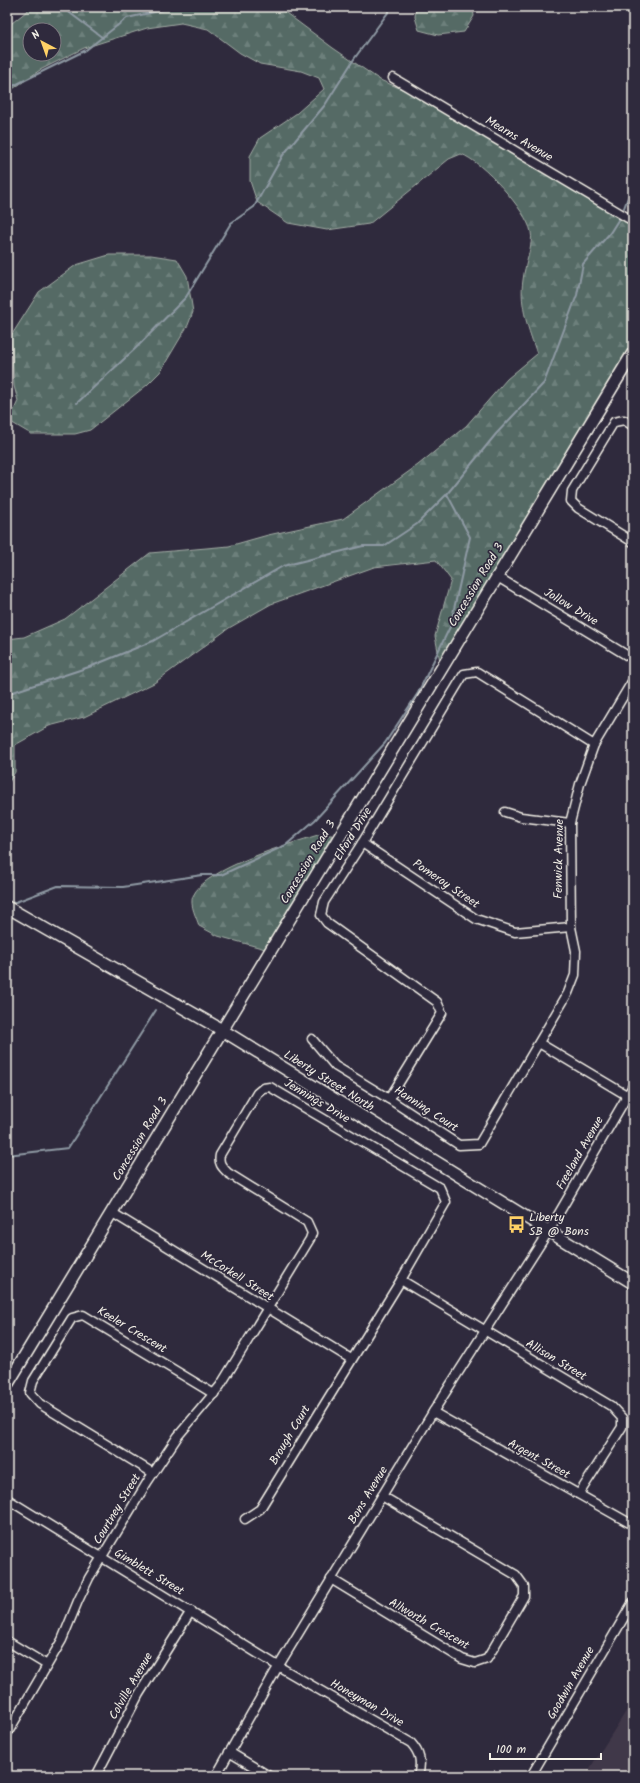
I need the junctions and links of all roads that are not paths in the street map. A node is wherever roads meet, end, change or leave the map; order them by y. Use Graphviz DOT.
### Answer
graph roads {
  1 [pos="393,78"];
  2 [pos="633,221"];
  3 [pos="633,353"];
  4 [pos="633,426"];
  5 [pos="633,542"];
  6 [pos="496,576"];
  7 [pos="633,659"];
  8 [pos="633,680"];
  9 [pos="594,745"];
  10 [pos="505,812"];
  11 [pos="570,823"];
  12 [pos="362,843"];
  13 [pos="7,907"];
  14 [pos="571,927"];
  15 [pos="222,1030"];
  16 [pos="312,1039"];
  17 [pos="539,1043"];
  18 [pos="633,1086"];
  19 [pos="630,1098"];
  20 [pos="389,1099"];
  21 [pos="111,1212"];
  22 [pos="548,1232"];
  23 [pos="401,1280"];
  24 [pos="633,1282"];
  25 [pos="268,1309"];
  26 [pos="485,1332"];
  27 [pos="351,1360"];
  28 [pos="7,1385"];
  29 [pos="214,1394"];
  30 [pos="433,1412"];
  31 [pos="153,1473"];
  32 [pos="580,1494"];
  33 [pos="382,1496"];
  34 [pos="7,1499"];
  35 [pos="245,1519"];
  36 [pos="633,1525"];
  37 [pos="102,1557"];
  38 [pos="331,1579"];
  39 [pos="633,1602"];
  40 [pos="191,1611"];
  41 [pos="7,1641"];
  42 [pos="47,1665"];
  43 [pos="278,1666"];
  44 [pos="7,1734"];
  45 [pos="229,1752"];
  46 [pos="96,1776"];
  47 [pos="216,1776"];
  48 [pos="269,1776"];
  49 [pos="418,1776"];
  50 [pos="531,1776"];
  1 -- 2 [label="street, Mearns Avenue"];
  3 -- 6 [label="street, Concession Road 3"];
  4 -- 5 [label="street"];
  6 -- 7 [label="street, Jollow Drive"];
  6 -- 15 [label="street, Concession Road 3"];
  8 -- 9 [label="street, Fenwick Avenue"];
  9 -- 11 [label="street, Fenwick Avenue"];
  9 -- 12 [label="street, Elford Drive"];
  10 -- 11 [label="street"];
  11 -- 14 [label="street, Fenwick Avenue"];
  12 -- 14 [label="street, Pomeroy Street"];
  12 -- 20 [label="street, Elford Drive"];
  13 -- 15 [label="street, Liberty Street North"];
  14 -- 17 [label="street, Fenwick Avenue"];
  15 -- 21 [label="street, Concession Road 3"];
  15 -- 22 [label="street, Liberty Street North"];
  16 -- 20 [label="street, Hanning Court"];
  17 -- 19 [label="street"];
  17 -- 20 [label="street, Hanning Court"];
  18 -- 19 [label="street, Freeland Avenue"];
  19 -- 22 [label="street, Freeland Avenue"];
  21 -- 25 [label="street, McCorkell Street"];
  21 -- 28 [label="street, Concession Road 3"];
  22 -- 24 [label="street, Liberty Street North"];
  22 -- 26 [label="street, Bons Avenue"];
  23 -- 25 [label="street, Jennings Drive"];
  23 -- 26 [label="street, Allison Street"];
  23 -- 27 [label="street, Jennings Drive"];
  25 -- 27 [label="street, McCorkell Street"];
  25 -- 29 [label="street, Courtney Street"];
  26 -- 30 [label="street, Bons Avenue"];
  26 -- 32 [label="street, Allison Street"];
  27 -- 35 [label="street, Brough Court"];
  29 -- 31 [label="street, Courtney Street"];
  29 -- 31 [label="street, Keeler Crescent"];
  30 -- 32 [label="street, Argent Street"];
  30 -- 33 [label="street, Bons Avenue"];
  31 -- 37 [label="street, Courtney Street"];
  32 -- 36 [label="street, Argent Street"];
  33 -- 38 [label="street, Bons Avenue"];
  33 -- 38 [label="street, Allworth Crescent"];
  34 -- 37 [label="street, Gimblett Street"];
  37 -- 40 [label="street, Gimblett Street"];
  37 -- 42 [label="street, Courtney Street"];
  38 -- 43 [label="street, Bons Avenue"];
  39 -- 50 [label="street, Goodwin Avenue"];
  40 -- 43 [label="street, Gimblett Street"];
  40 -- 46 [label="street, Colville Avenue"];
  41 -- 42 [label="street"];
  42 -- 44 [label="street, Courtney Street"];
  43 -- 45 [label="street, Bons Avenue"];
  43 -- 49 [label="street, Honeyman Drive"];
  45 -- 47 [label="street, Bons Avenue"];
  45 -- 48 [label="street"];
}
